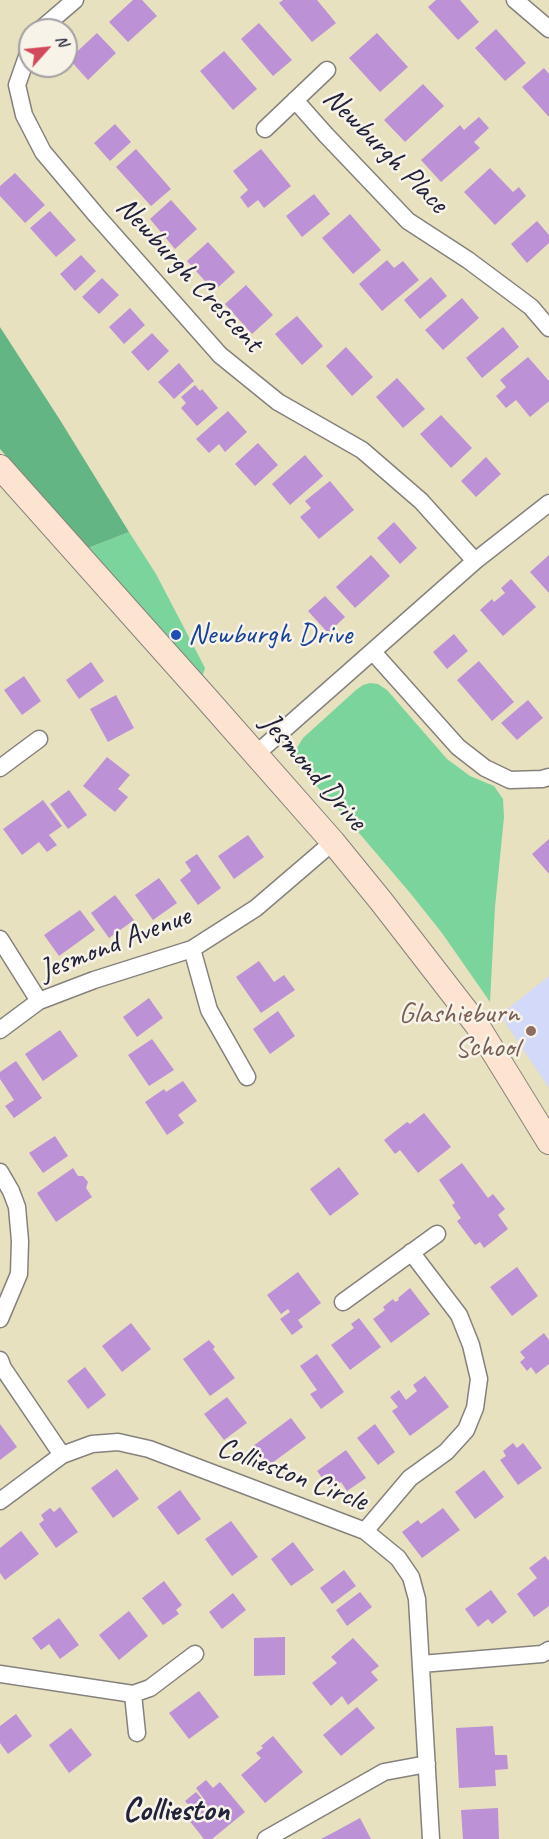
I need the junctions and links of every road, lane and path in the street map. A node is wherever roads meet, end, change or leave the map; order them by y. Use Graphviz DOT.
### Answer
graph roads {
  1 [pos="75,0"];
  2 [pos="515,0"];
  3 [pos="54,18"];
  4 [pos="549,29"];
  5 [pos="327,70"];
  6 [pos="19,78"];
  7 [pos="295,100"];
  8 [pos="265,129"];
  9 [pos="549,328"];
  10 [pos="0,467"];
  11 [pos="549,503"];
  12 [pos="476,561"];
  13 [pos="373,652"];
  14 [pos="39,739"];
  15 [pos="255,755"];
  16 [pos="0,768"];
  17 [pos="549,777"];
  18 [pos="333,842"];
  19 [pos="0,939"];
  20 [pos="192,949"];
  21 [pos="39,1001"];
  22 [pos="0,1030"];
  23 [pos="248,1077"];
  24 [pos="549,1142"];
  25 [pos="0,1172"];
  26 [pos="437,1234"];
  27 [pos="411,1252"];
  28 [pos="343,1302"];
  29 [pos="0,1319"];
  30 [pos="0,1360"];
  31 [pos="62,1455"];
  32 [pos="0,1502"];
  33 [pos="365,1530"];
  34 [pos="549,1650"];
  35 [pos="195,1654"];
  36 [pos="421,1664"];
  37 [pos="0,1674"];
  38 [pos="133,1695"];
  39 [pos="137,1733"];
  40 [pos="427,1764"];
  41 [pos="266,1839"];
  42 [pos="431,1839"];
  1 -- 3 [label="street"];
  2 -- 4 [label="street"];
  5 -- 7 [label="street, Newburgh Place"];
  6 -- 12 [label="street, Newburgh Crescent"];
  7 -- 8 [label="street, Newburgh Place"];
  7 -- 9 [label="street, Newburgh Place"];
  10 -- 15 [label="street, Jesmond Drive"];
  11 -- 12 [label="street"];
  12 -- 13 [label="street"];
  13 -- 15 [label="street"];
  13 -- 17 [label="street"];
  14 -- 16 [label="street"];
  15 -- 18 [label="street, Jesmond Drive"];
  18 -- 20 [label="street, Jesmond Avenue"];
  18 -- 24 [label="street, Jesmond Drive"];
  19 -- 21 [label="street"];
  20 -- 21 [label="street, Jesmond Avenue"];
  20 -- 23 [label="street"];
  21 -- 22 [label="street, Jesmond Avenue"];
  25 -- 29 [label="street"];
  26 -- 27 [label="street"];
  27 -- 28 [label="street"];
  27 -- 33 [label="street"];
  30 -- 31 [label="street"];
  31 -- 32 [label="street, Collieston Circle"];
  31 -- 33 [label="street, Collieston Circle"];
  33 -- 36 [label="street, Collieston Circle"];
  34 -- 36 [label="street"];
  35 -- 38 [label="street"];
  36 -- 40 [label="street, Collieston Circle"];
  37 -- 38 [label="street"];
  38 -- 39 [label="street"];
  40 -- 41 [label="street"];
  40 -- 42 [label="street, Collieston Circle"];
}
